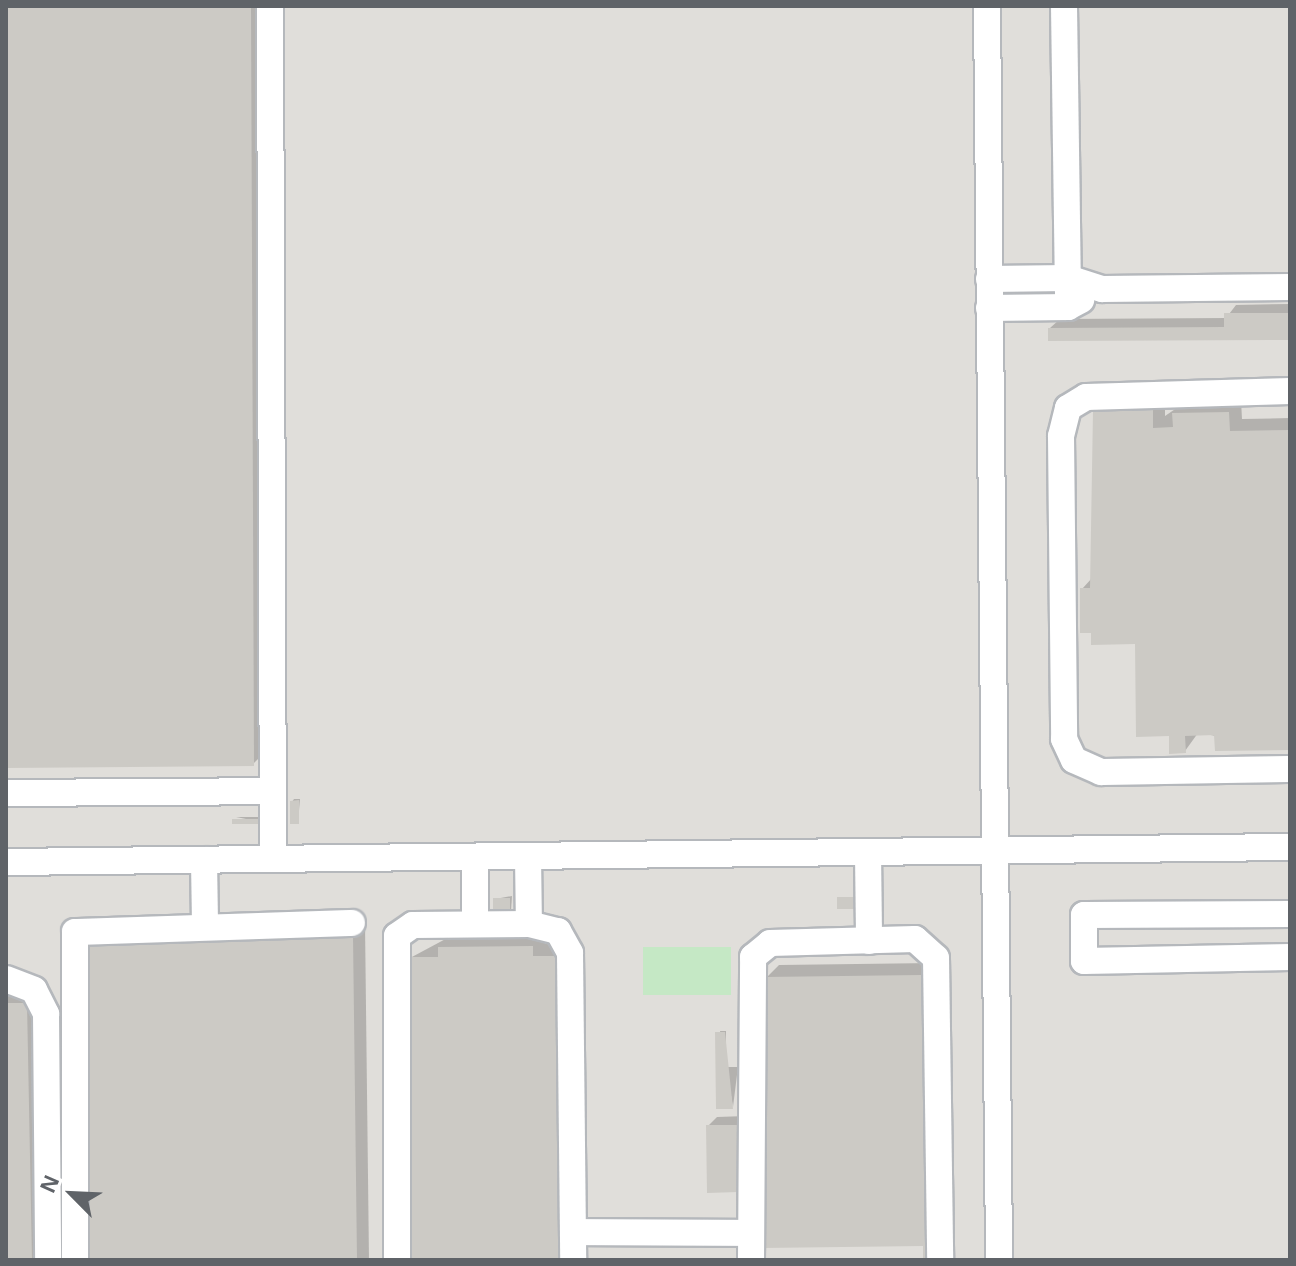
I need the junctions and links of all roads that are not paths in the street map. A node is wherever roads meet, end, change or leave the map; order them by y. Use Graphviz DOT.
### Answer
graph roads {
  1 [pos="270,6"];
  2 [pos="987,6"];
  3 [pos="1064,6"];
  4 [pos="1068,278"];
  5 [pos="989,279"];
  6 [pos="1290,287"];
  7 [pos="1102,289"];
  8 [pos="1068,307"];
  9 [pos="989,308"];
  10 [pos="1290,391"];
  11 [pos="1290,769"];
  12 [pos="273,791"];
  13 [pos="6,793"];
  14 [pos="1290,847"];
  15 [pos="995,851"];
  16 [pos="868,853"];
  17 [pos="528,856"];
  18 [pos="475,857"];
  19 [pos="273,859"];
  20 [pos="204,860"];
  21 [pos="6,862"];
  22 [pos="1290,914"];
  23 [pos="352,923"];
  24 [pos="475,924"];
  25 [pos="529,924"];
  26 [pos="205,925"];
  27 [pos="869,941"];
  28 [pos="1290,957"];
  29 [pos="6,979"];
  30 [pos="573,1232"];
  31 [pos="751,1233"];
  32 [pos="48,1260"];
  33 [pos="75,1260"];
  34 [pos="397,1260"];
  35 [pos="573,1260"];
  36 [pos="751,1260"];
  37 [pos="940,1260"];
  38 [pos="999,1260"];
  1 -- 12 [label="street"];
  2 -- 5 [label="street"];
  3 -- 4 [label="street"];
  4 -- 5 [label="street"];
  4 -- 7 [label="street"];
  4 -- 8 [label="street"];
  5 -- 9 [label="street"];
  6 -- 7 [label="street"];
  7 -- 8 [label="street"];
  8 -- 9 [label="street"];
  9 -- 15 [label="street"];
  10 -- 11 [label="street"];
  12 -- 13 [label="street"];
  12 -- 19 [label="street"];
  14 -- 15 [label="street"];
  15 -- 16 [label="street"];
  15 -- 38 [label="street"];
  16 -- 17 [label="street"];
  16 -- 27 [label="street"];
  17 -- 18 [label="street"];
  17 -- 25 [label="street"];
  18 -- 19 [label="street"];
  18 -- 24 [label="street"];
  19 -- 20 [label="street"];
  20 -- 21 [label="street"];
  20 -- 26 [label="street"];
  22 -- 28 [label="street"];
  23 -- 26 [label="street"];
  24 -- 25 [label="street"];
  24 -- 34 [label="street"];
  25 -- 30 [label="street"];
  26 -- 33 [label="street"];
  27 -- 31 [label="street"];
  27 -- 37 [label="street"];
  29 -- 32 [label="street"];
  30 -- 31 [label="street"];
  30 -- 35 [label="street"];
  31 -- 36 [label="street"];
}
